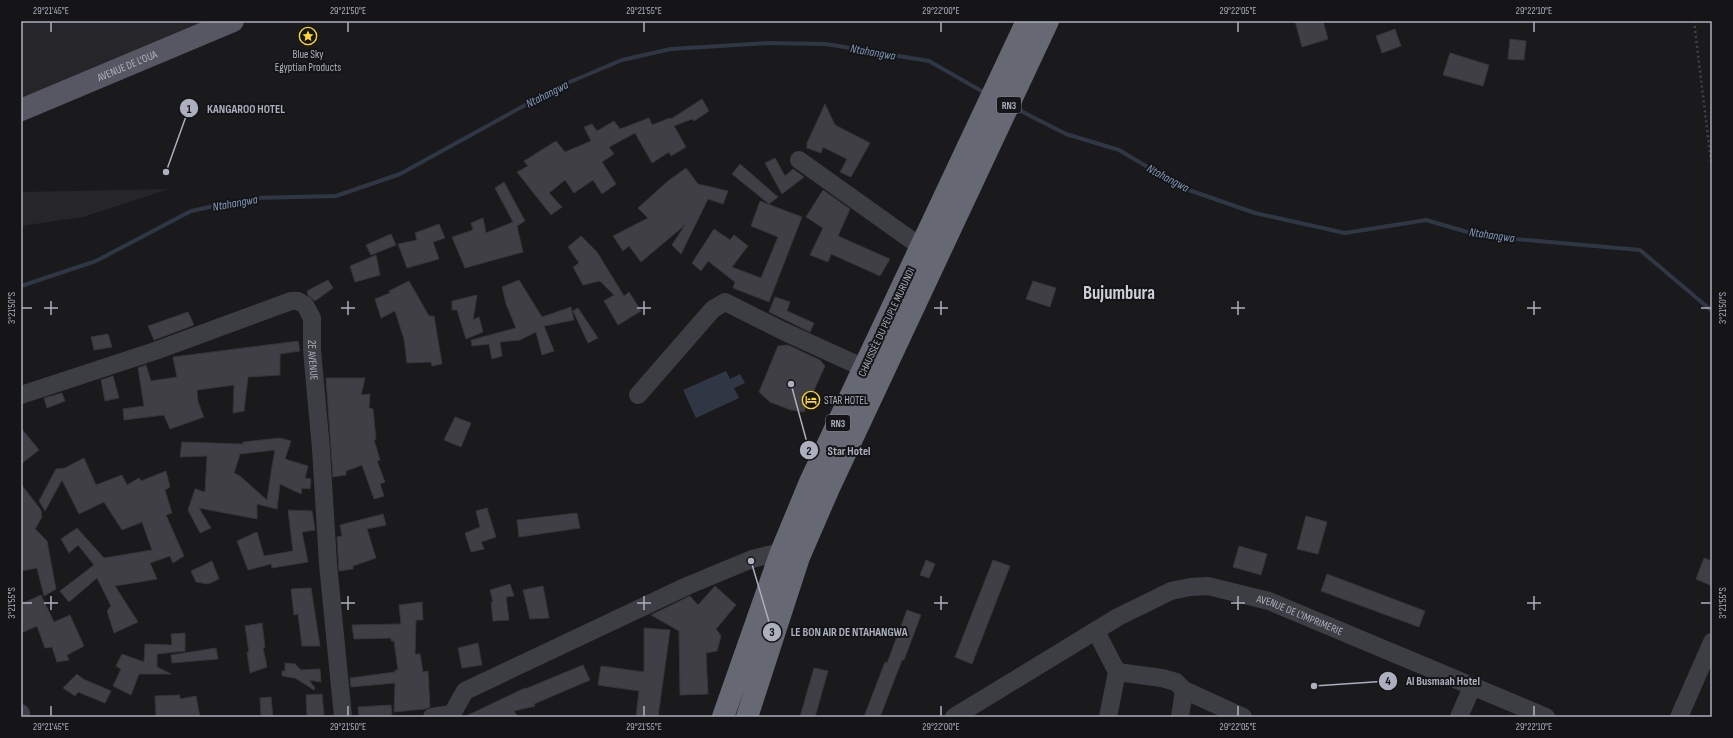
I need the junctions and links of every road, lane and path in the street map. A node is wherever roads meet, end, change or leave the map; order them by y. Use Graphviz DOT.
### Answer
graph roads {
  1 [pos="233,21"];
  2 [pos="1027,21"];
  3 [pos="1048,21"];
  4 [pos="1694,21"];
  5 [pos="1018,63"];
  6 [pos="21,110"];
  7 [pos="982,141"];
  8 [pos="799,160"];
  9 [pos="1712,170"];
  10 [pos="921,247"];
  11 [pos="864,368"];
  12 [pos="21,395"];
  13 [pos="638,395"];
  14 [pos="790,554"];
  15 [pos="1096,631"];
  16 [pos="1712,642"];
  17 [pos="1117,672"];
  18 [pos="1472,687"];
  19 [pos="1184,690"];
  20 [pos="21,713"];
  21 [pos="452,716"];
  22 [pos="21,717"];
  23 [pos="343,717"];
  24 [pos="432,717"];
  25 [pos="724,717"];
  26 [pos="747,717"];
  27 [pos="954,717"];
  28 [pos="1108,717"];
  29 [pos="1180,717"];
  30 [pos="1243,717"];
  31 [pos="1459,717"];
  32 [pos="1546,717"];
  33 [pos="1679,717"];
  1 -- 6 [label="main road, AVENUE DE L'OUA"];
  2 -- 5 [label="highway, CHAUSSÉE DU PEUPLE MURUNDI / RN3"];
  3 -- 5 [label="highway, CHAUSSÉE DU PEUPLE MURUNDI / RN3"];
  4 -- 9 [label="path"];
  5 -- 7 [label="highway, CHAUSSÉE DU PEUPLE MURUNDI / RN3"];
  7 -- 10 [label="highway, CHAUSSÉE DU PEUPLE MURUNDI / RN3"];
  7 -- 14 [label="highway, CHAUSSÉE DU PEUPLE MURUNDI / RN3"];
  8 -- 10 [label="street"];
  10 -- 11 [label="highway, CHAUSSÉE DU PEUPLE MURUNDI / RN3"];
  11 -- 13 [label="street"];
  11 -- 14 [label="highway, CHAUSSÉE DU PEUPLE MURUNDI / RN3"];
  12 -- 23 [label="street, 2E AVENUE"];
  14 -- 21 [label="street"];
  14 -- 25 [label="highway, CHAUSSÉE DU PEUPLE MURUNDI / RN3"];
  14 -- 26 [label="highway, CHAUSSÉE DU PEUPLE MURUNDI / RN3"];
  15 -- 17 [label="street"];
  15 -- 18 [label="street, AVENUE DE L'IMPRIMERIE"];
  15 -- 27 [label="street, AVENUE DE L'IMPRIMERIE"];
  16 -- 33 [label="street"];
  17 -- 19 [label="street"];
  17 -- 28 [label="street"];
  18 -- 31 [label="street"];
  18 -- 32 [label="street, AVENUE DE L'IMPRIMERIE"];
  19 -- 29 [label="street"];
  19 -- 30 [label="street"];
  20 -- 22 [label="street"];
  21 -- 24 [label="street"];
}
